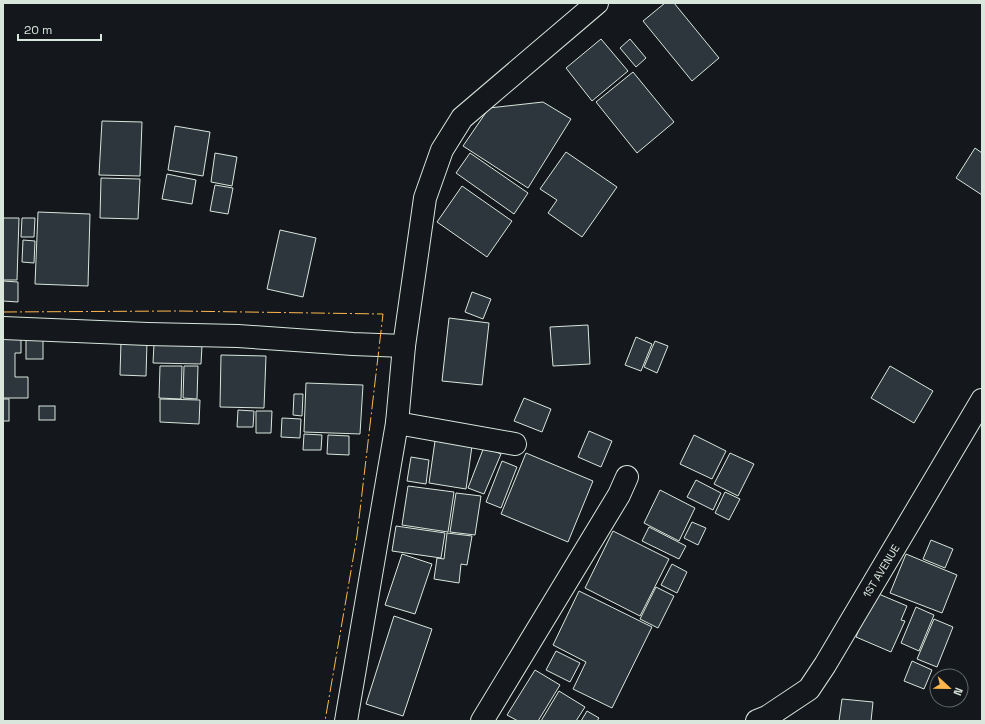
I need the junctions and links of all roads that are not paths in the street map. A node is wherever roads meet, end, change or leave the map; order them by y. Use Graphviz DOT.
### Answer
graph roads {
  1 [pos="597,3"];
  2 [pos="3,328"];
  3 [pos="404,346"];
  4 [pos="982,400"];
  5 [pos="397,423"];
  6 [pos="515,444"];
  7 [pos="627,477"];
  8 [pos="346,721"];
  9 [pos="482,721"];
  10 [pos="758,721"];
  1 -- 3 [label="street"];
  2 -- 3 [label="street"];
  3 -- 5 [label="street"];
  4 -- 10 [label="street, 1ST AVENUE"];
  5 -- 6 [label="street"];
  5 -- 8 [label="street"];
  7 -- 9 [label="street"];
}
